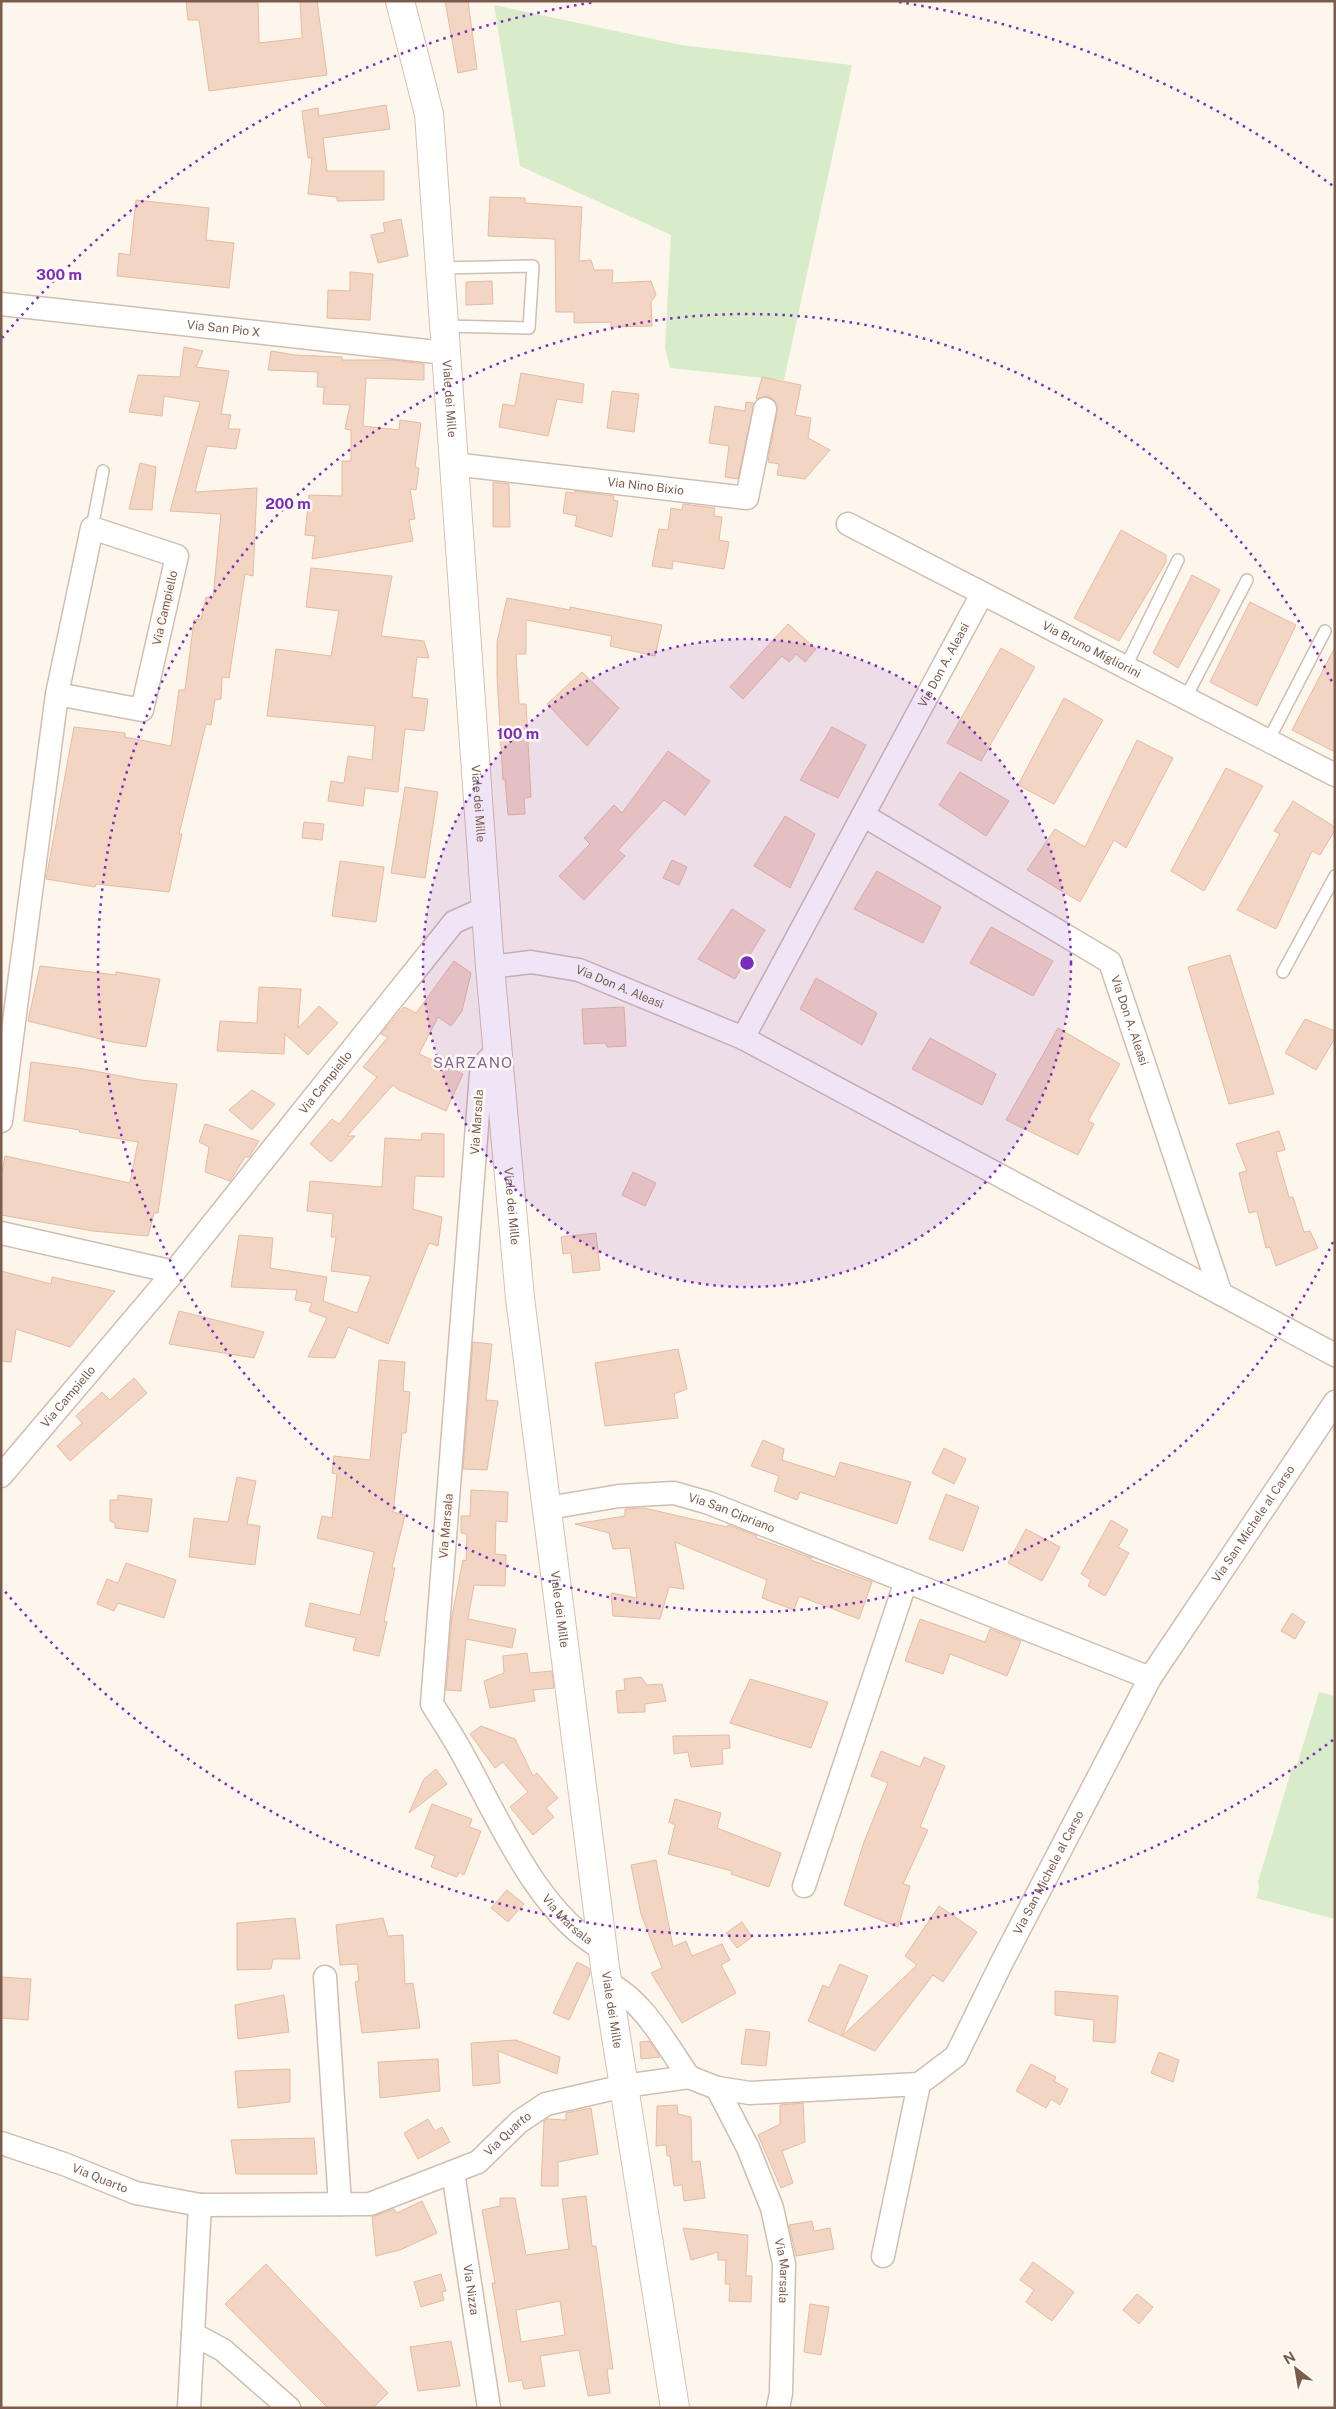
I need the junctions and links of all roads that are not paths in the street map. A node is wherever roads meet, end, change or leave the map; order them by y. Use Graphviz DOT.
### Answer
graph roads {
  1 [pos="400,1"];
  2 [pos="440,268"];
  3 [pos="1,304"];
  4 [pos="445,340"];
  5 [pos="765,408"];
  6 [pos="454,464"];
  7 [pos="103,471"];
  8 [pos="848,524"];
  9 [pos="92,528"];
  10 [pos="1178,560"];
  11 [pos="1247,580"];
  12 [pos="982,594"];
  13 [pos="1325,631"];
  14 [pos="1126,668"];
  15 [pos="57,694"];
  16 [pos="1185,699"];
  17 [pos="1268,741"];
  18 [pos="1335,775"];
  19 [pos="863,815"];
  20 [pos="1335,876"];
  21 [pos="488,907"];
  22 [pos="490,967"];
  23 [pos="1283,972"];
  24 [pos="743,1038"];
  25 [pos="497,1052"];
  26 [pos="1,1121"];
  27 [pos="1,1233"];
  28 [pos="174,1272"];
  29 [pos="1220,1294"];
  30 [pos="1335,1355"];
  31 [pos="1335,1402"];
  32 [pos="1,1476"];
  33 [pos="548,1508"];
  34 [pos="906,1581"];
  35 [pos="1150,1678"];
  36 [pos="804,1886"];
  37 [pos="603,1949"];
  38 [pos="326,1977"];
  39 [pos="608,1984"];
  40 [pos="689,2077"];
  41 [pos="919,2084"];
  42 [pos="624,2086"];
  43 [pos="717,2088"];
  44 [pos="1,2144"];
  45 [pos="453,2172"];
  46 [pos="340,2204"];
  47 [pos="200,2205"];
  48 [pos="883,2256"];
  49 [pos="193,2334"];
  50 [pos="189,2408"];
  51 [pos="289,2408"];
  52 [pos="489,2408"];
  53 [pos="675,2408"];
  54 [pos="778,2408"];
  1 -- 2 [label="main road, Viale dei Mille"];
  2 -- 4 [label="main road, Viale dei Mille"];
  2 -- 4 [label="lane"];
  3 -- 4 [label="street, Via San Pio X"];
  4 -- 6 [label="main road, Viale dei Mille"];
  5 -- 6 [label="street, Via Nino Bixio"];
  6 -- 21 [label="main road, Viale dei Mille"];
  7 -- 9 [label="lane"];
  8 -- 12 [label="street, Via Bruno Migliorini"];
  9 -- 15 [label="street"];
  9 -- 15 [label="street, Via Campiello"];
  10 -- 14 [label="lane"];
  11 -- 16 [label="lane"];
  12 -- 14 [label="street, Via Bruno Migliorini"];
  12 -- 19 [label="street, Via Don A. Aleasi"];
  13 -- 17 [label="lane"];
  14 -- 16 [label="street, Via Bruno Migliorini"];
  15 -- 26 [label="street"];
  16 -- 17 [label="street, Via Bruno Migliorini"];
  17 -- 18 [label="street, Via Bruno Migliorini"];
  19 -- 24 [label="street, Via Don A. Aleasi"];
  19 -- 29 [label="street, Via Don A. Aleasi"];
  20 -- 23 [label="lane"];
  21 -- 22 [label="main road, Viale dei Mille"];
  21 -- 28 [label="street, Via Campiello"];
  22 -- 24 [label="street, Via Don A. Aleasi"];
  22 -- 25 [label="main road, Viale dei Mille"];
  24 -- 29 [label="street, Via Don A. Aleasi"];
  25 -- 33 [label="main road, Viale dei Mille"];
  25 -- 37 [label="street, Via Marsala"];
  27 -- 28 [label="street"];
  28 -- 32 [label="street, Via Campiello"];
  29 -- 30 [label="street, Via Don A. Aleasi"];
  31 -- 35 [label="street, Via San Michele al Carso"];
  33 -- 34 [label="street, Via San Cipriano"];
  33 -- 37 [label="main road, Viale dei Mille"];
  34 -- 35 [label="street, Via San Cipriano"];
  34 -- 36 [label="street"];
  35 -- 41 [label="street, Via San Michele al Carso"];
  37 -- 39 [label="main road, Viale dei Mille"];
  38 -- 46 [label="street"];
  39 -- 40 [label="street"];
  39 -- 42 [label="main road, Viale dei Mille"];
  40 -- 42 [label="street"];
  40 -- 43 [label="street"];
  41 -- 43 [label="street"];
  41 -- 48 [label="street"];
  42 -- 45 [label="street, Via Quarto"];
  42 -- 53 [label="main road, Viale dei Mille"];
  43 -- 54 [label="street, Via Marsala"];
  44 -- 47 [label="street, Via Quarto"];
  45 -- 46 [label="street, Via Quarto"];
  45 -- 52 [label="street, Via Nizza"];
  46 -- 47 [label="street, Via Quarto"];
  47 -- 49 [label="street"];
  49 -- 50 [label="street"];
  49 -- 51 [label="street"];
}
